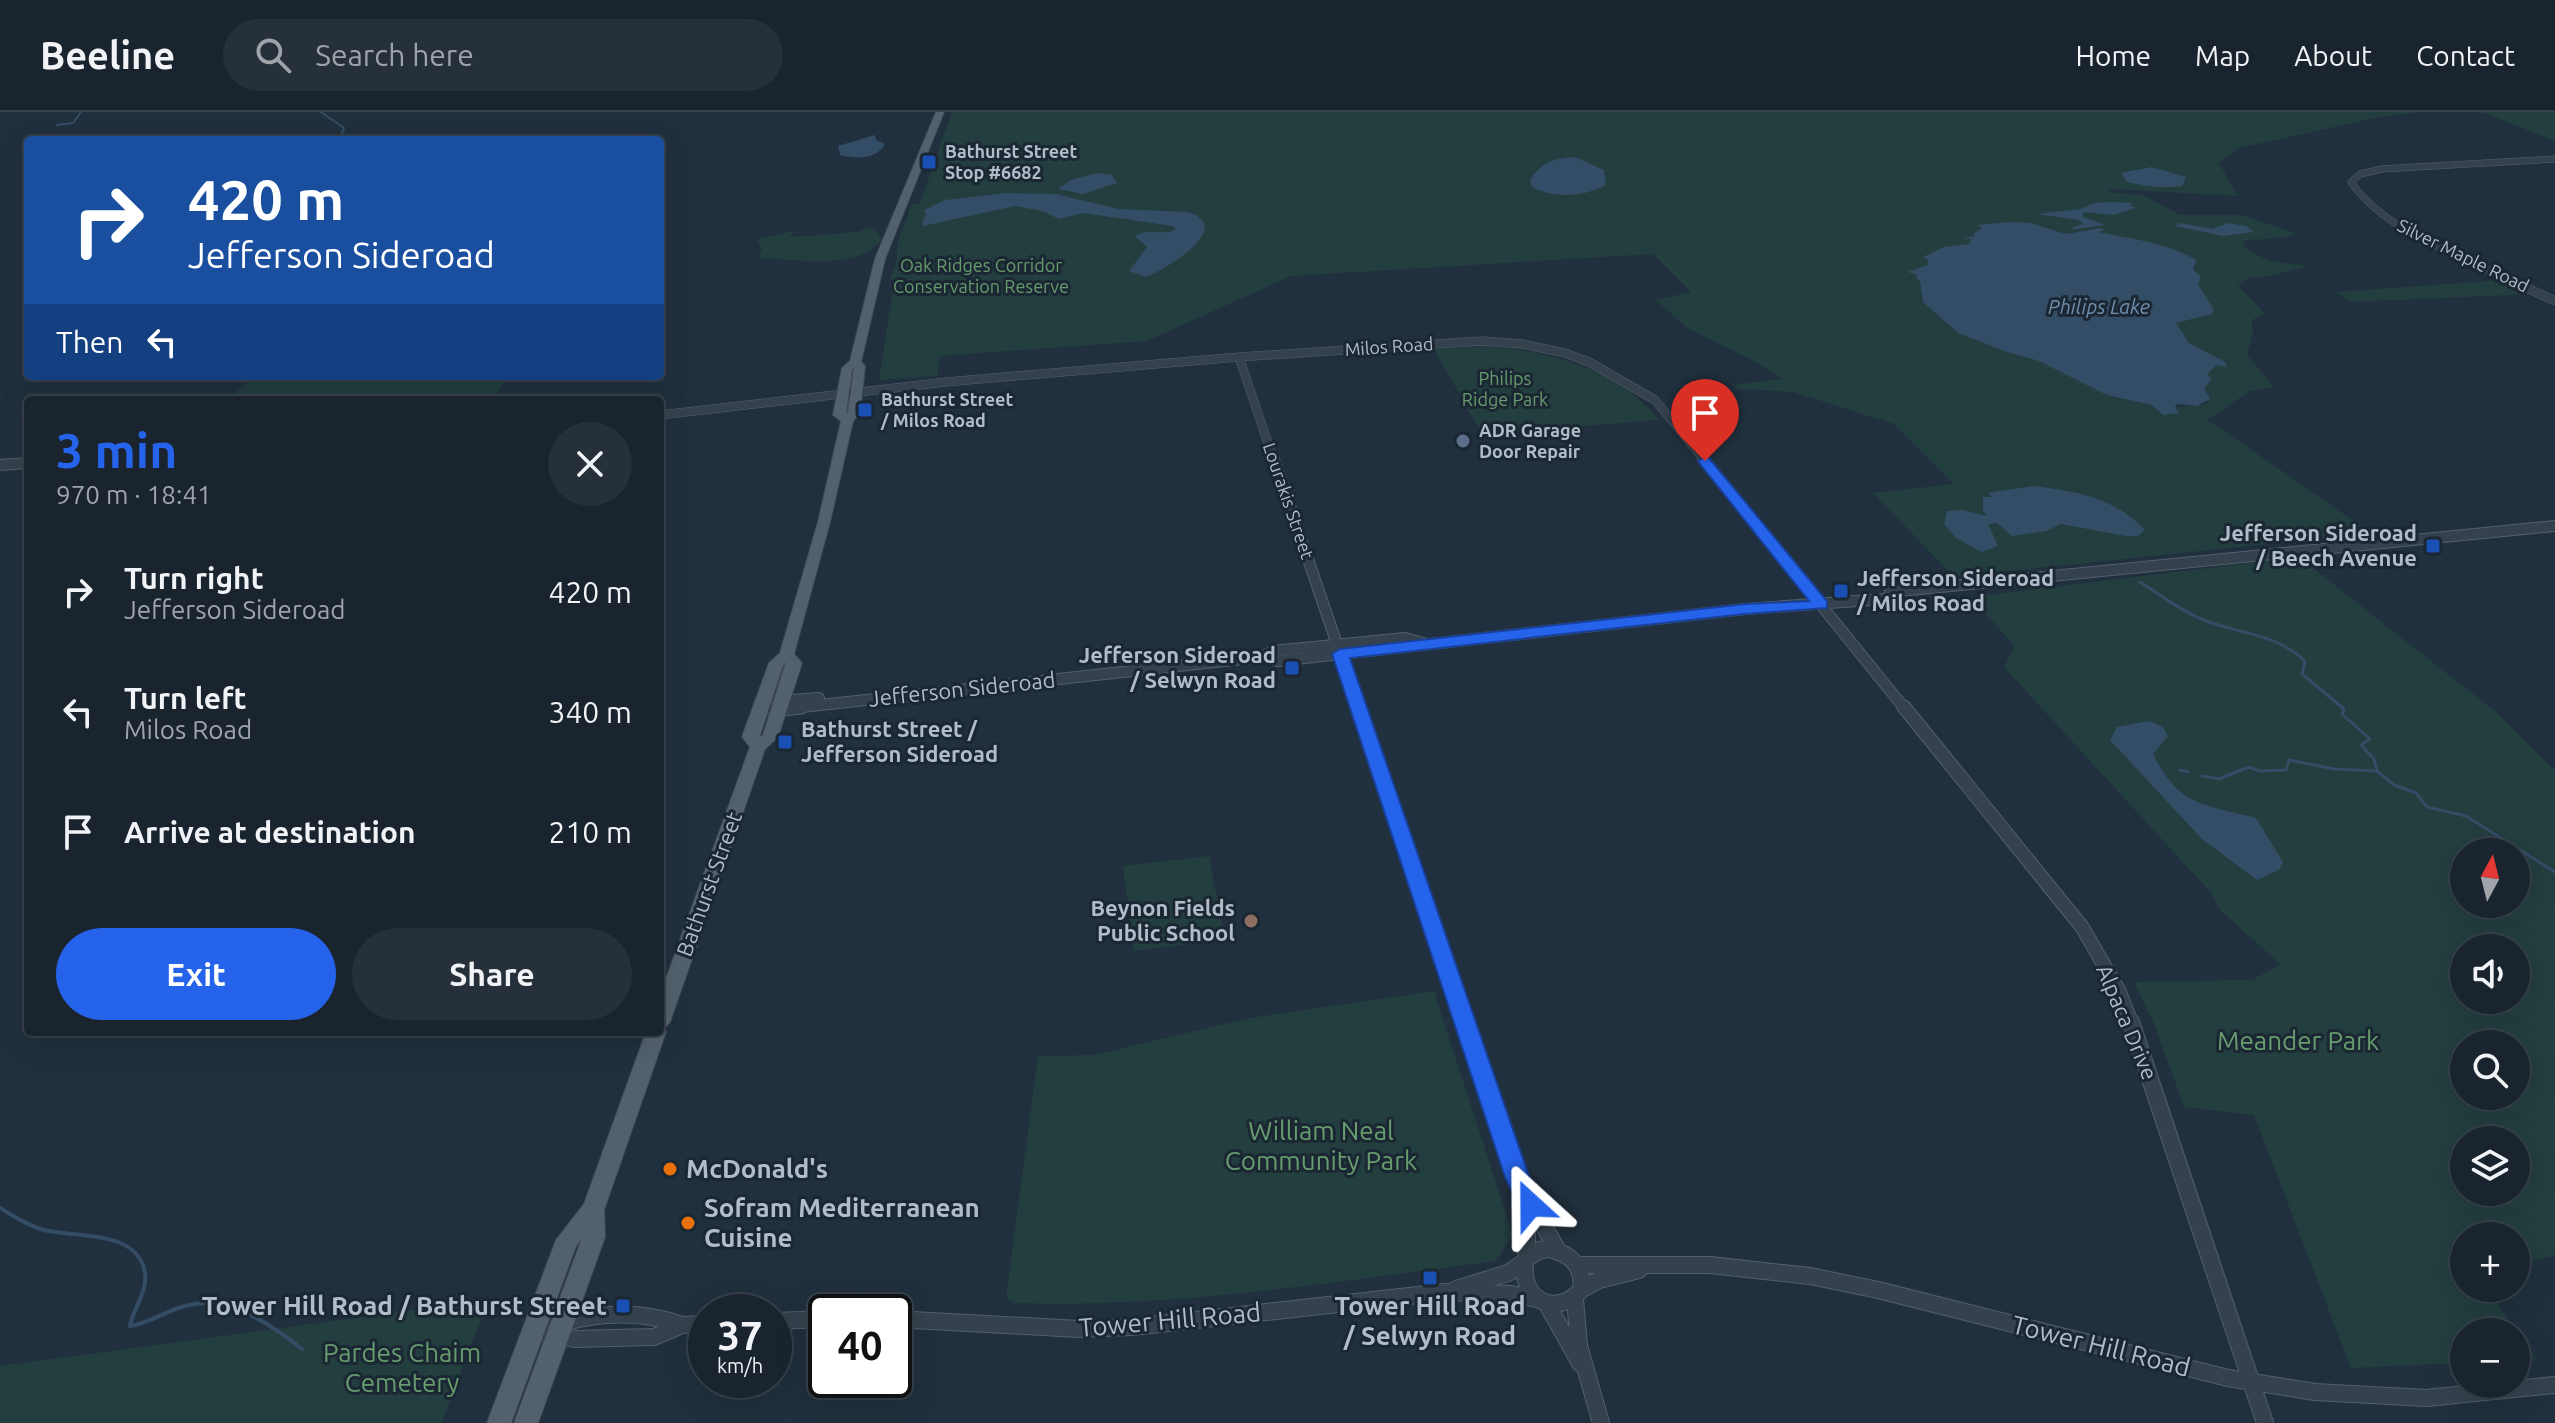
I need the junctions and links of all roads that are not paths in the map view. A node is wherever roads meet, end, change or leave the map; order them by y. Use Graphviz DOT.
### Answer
graph roads {
  1 [pos="940,112"];
  2 [pos="2555,159"];
  3 [pos="2555,301"];
  4 [pos="1239,357"];
  5 [pos="855,363"];
  6 [pos="858,391"];
  7 [pos="843,392"];
  8 [pos="664,414"];
  9 [pos="847,420"];
  10 [pos="24,463"];
  11 [pos="0,465"];
  12 [pos="2555,526"];
  13 [pos="1818,601"];
  14 [pos="1339,650"];
  15 [pos="787,655"];
  16 [pos="780,705"];
  17 [pos="761,707"];
  18 [pos="758,747"];
  19 [pos="664,1011"];
  20 [pos="655,1036"];
  21 [pos="1518,1177"];
  22 [pos="593,1210"];
  23 [pos="1558,1251"];
  24 [pos="1524,1261"];
  25 [pos="1578,1265"];
  26 [pos="1650,1267"];
  27 [pos="1445,1292"];
  28 [pos="1578,1295"];
  29 [pos="1542,1301"];
  30 [pos="912,1320"];
  31 [pos="688,1325"];
  32 [pos="563,1329"];
  33 [pos="534,1331"];
  34 [pos="1580,1363"];
  35 [pos="2251,1382"];
  36 [pos="2555,1385"];
  37 [pos="499,1423"];
  38 [pos="526,1423"];
  39 [pos="1601,1423"];
  40 [pos="2265,1423"];
  1 -- 5 [label="main road, Bathurst Street"];
  2 -- 3 [label="street, Silver Maple Road"];
  4 -- 6 [label="street, Milos Road"];
  4 -- 13 [label="street, Milos Road"];
  4 -- 14 [label="street, Lourakis Street"];
  5 -- 6 [label="main road, Bathurst Street"];
  5 -- 7 [label="main road, Bathurst Street"];
  6 -- 7 [label="street, Milos Road"];
  6 -- 9 [label="main road, Bathurst Street"];
  7 -- 8 [label="street, Milos Road"];
  7 -- 9 [label="main road, Bathurst Street"];
  9 -- 15 [label="main road, Bathurst Street"];
  10 -- 11 [label="street"];
  12 -- 13 [label="street, Jefferson Sideroad"];
  13 -- 14 [label="street, Jefferson Sideroad"];
  13 -- 35 [label="street, Alpaca Drive"];
  14 -- 16 [label="street, Jefferson Sideroad"];
  14 -- 21 [label="street, Lourakis Street"];
  15 -- 16 [label="main road, Bathurst Street"];
  15 -- 17 [label="main road, Bathurst Street"];
  16 -- 17 [label="street, Jefferson Sideroad"];
  16 -- 18 [label="main road, Bathurst Street"];
  17 -- 18 [label="main road, Bathurst Street"];
  18 -- 19 [label="main road, Bathurst Street"];
  20 -- 22 [label="main road"];
  21 -- 23 [label="street"];
  21 -- 24 [label="street"];
  22 -- 32 [label="main road"];
  22 -- 33 [label="main road"];
  23 -- 24 [label="street"];
  23 -- 25 [label="street"];
  24 -- 27 [label="street, Tower Hill Road"];
  24 -- 29 [label="street"];
  25 -- 26 [label="street, Tower Hill Road"];
  25 -- 28 [label="street"];
  26 -- 28 [label="street, Tower Hill Road"];
  26 -- 35 [label="street, Tower Hill Road"];
  27 -- 29 [label="street, Tower Hill Road"];
  27 -- 30 [label="street, Tower Hill Road"];
  28 -- 29 [label="street"];
  28 -- 34 [label="street"];
  29 -- 34 [label="street"];
  31 -- 32 [label="street"];
  32 -- 33 [label="street"];
  32 -- 38 [label="main road"];
  33 -- 37 [label="main road"];
  34 -- 39 [label="street"];
  35 -- 36 [label="street, Tower Hill Road"];
  35 -- 40 [label="street, Alpaca Drive"];
}
